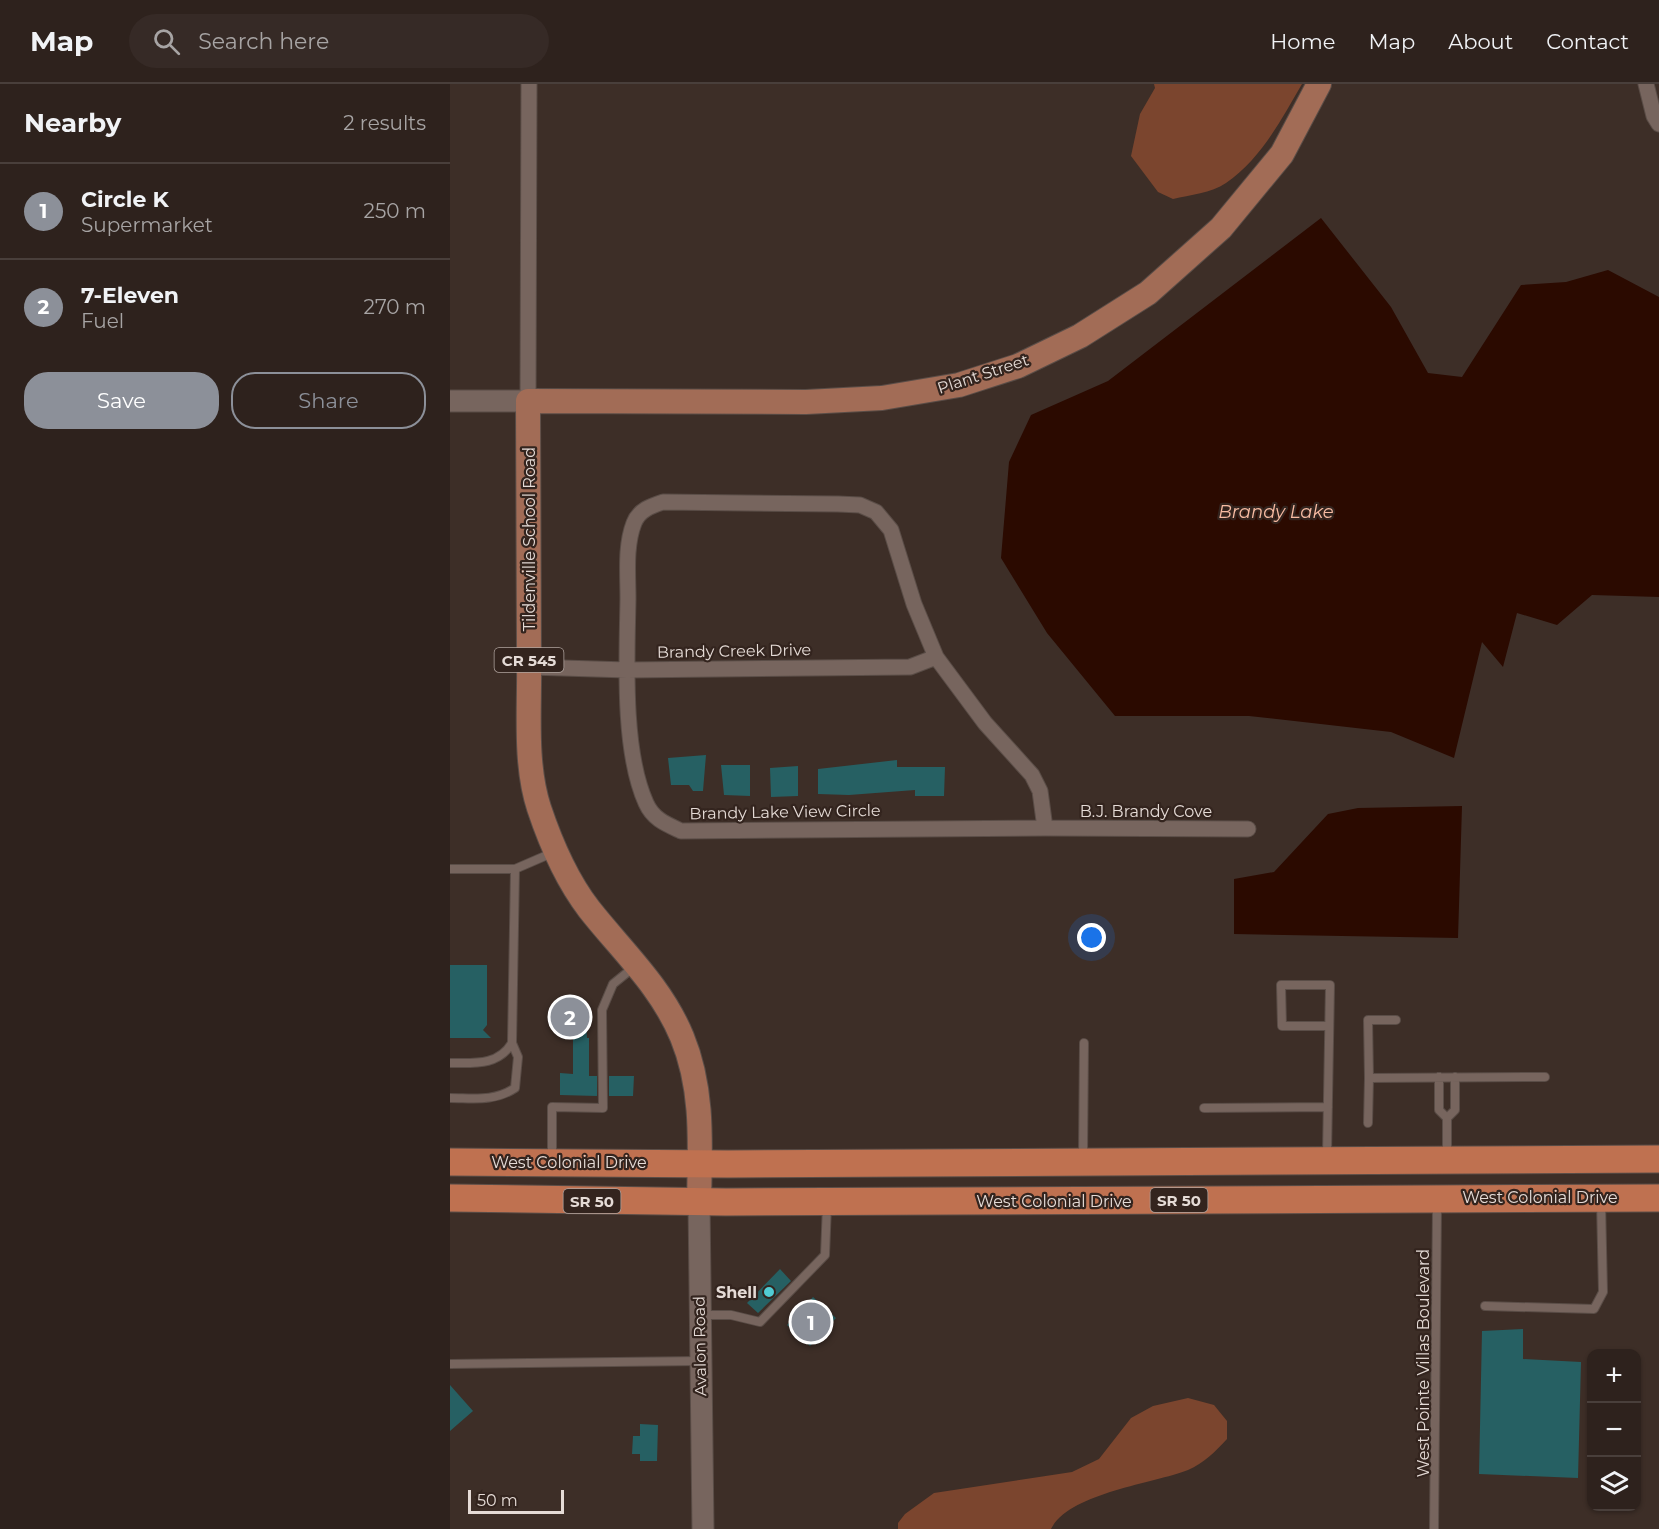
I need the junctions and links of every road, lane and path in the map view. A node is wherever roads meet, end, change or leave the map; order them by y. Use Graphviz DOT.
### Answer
graph roads {
  1 [pos="529,84"];
  2 [pos="1319,84"];
  3 [pos="1646,84"];
  4 [pos="1659,124"];
  5 [pos="450,401"];
  6 [pos="528,401"];
  7 [pos="936,657"];
  8 [pos="530,667"];
  9 [pos="627,670"];
  10 [pos="1045,828"];
  11 [pos="1248,830"];
  12 [pos="555,852"];
  13 [pos="450,869"];
  14 [pos="515,869"];
  15 [pos="638,964"];
  16 [pos="1396,1020"];
  17 [pos="1329,1026"];
  18 [pos="512,1043"];
  19 [pos="1084,1043"];
  20 [pos="450,1063"];
  21 [pos="1439,1077"];
  22 [pos="1455,1077"];
  23 [pos="1545,1077"];
  24 [pos="1369,1078"];
  25 [pos="450,1098"];
  26 [pos="1328,1107"];
  27 [pos="1204,1108"];
  28 [pos="1447,1119"];
  29 [pos="1368,1123"];
  30 [pos="1328,1159"];
  31 [pos="1507,1159"];
  32 [pos="1659,1159"];
  33 [pos="1447,1160"];
  34 [pos="450,1162"];
  35 [pos="552,1162"];
  36 [pos="1083,1162"];
  37 [pos="700,1164"];
  38 [pos="1437,1197"];
  39 [pos="1601,1197"];
  40 [pos="1659,1197"];
  41 [pos="450,1198"];
  42 [pos="1314,1198"];
  43 [pos="699,1202"];
  44 [pos="827,1202"];
  45 [pos="1485,1306"];
  46 [pos="699,1315"];
  47 [pos="701,1361"];
  48 [pos="450,1364"];
  49 [pos="703,1529"];
  50 [pos="1434,1529"];
  1 -- 6 [label="street, Tildenville School Road"];
  2 -- 6 [label="main road, Plant Street"];
  3 -- 4 [label="street"];
  5 -- 6 [label="main road"];
  6 -- 8 [label="main road, Tildenville School Road / CR 545"];
  7 -- 9 [label="street, Brandy Creek Drive"];
  7 -- 9 [label="street, Brandy Lake View Circle"];
  7 -- 10 [label="street, Brandy Lake View Circle"];
  8 -- 9 [label="street, Brandy Creek Drive"];
  8 -- 12 [label="main road, Tildenville School Road / CR 545"];
  9 -- 10 [label="street, Brandy Lake View Circle"];
  10 -- 11 [label="street, B.J. Brandy Cove"];
  12 -- 14 [label="lane"];
  12 -- 15 [label="main road, Tildenville School Road / CR 545"];
  13 -- 14 [label="lane"];
  14 -- 18 [label="lane"];
  15 -- 35 [label="lane"];
  15 -- 37 [label="main road, Tildenville School Road / CR 545"];
  16 -- 24 [label="lane"];
  17 -- 17 [label="lane"];
  17 -- 26 [label="lane"];
  18 -- 20 [label="lane"];
  18 -- 25 [label="lane"];
  19 -- 36 [label="lane"];
  21 -- 22 [label="lane"];
  21 -- 24 [label="lane"];
  21 -- 28 [label="lane"];
  22 -- 23 [label="lane"];
  22 -- 28 [label="lane"];
  24 -- 29 [label="lane"];
  26 -- 27 [label="lane"];
  26 -- 30 [label="lane"];
  28 -- 33 [label="lane"];
  30 -- 33 [label="highway, West Colonial Drive"];
  30 -- 36 [label="highway, West Colonial Drive"];
  31 -- 32 [label="highway, West Colonial Drive"];
  31 -- 33 [label="highway, West Colonial Drive"];
  31 -- 38 [label="highway"];
  33 -- 42 [label="highway"];
  34 -- 35 [label="highway, West Colonial Drive"];
  35 -- 37 [label="highway, West Colonial Drive"];
  36 -- 37 [label="highway, West Colonial Drive"];
  37 -- 43 [label="main road, Avalon Road / CR 545"];
  38 -- 39 [label="highway, West Colonial Drive / SR 50"];
  38 -- 42 [label="highway, West Colonial Drive / SR 50"];
  38 -- 50 [label="lane, West Pointe Villas Boulevard"];
  39 -- 40 [label="highway, West Colonial Drive / SR 50"];
  39 -- 45 [label="lane"];
  41 -- 43 [label="highway, West Colonial Drive / SR 50"];
  42 -- 44 [label="highway, West Colonial Drive / SR 50"];
  43 -- 44 [label="highway, West Colonial Drive / SR 50"];
  43 -- 46 [label="main road, Avalon Road / CR 545"];
  44 -- 46 [label="lane"];
  46 -- 47 [label="main road, Avalon Road / CR 545"];
  47 -- 48 [label="lane"];
  47 -- 49 [label="main road, Avalon Road / CR 545"];
}
